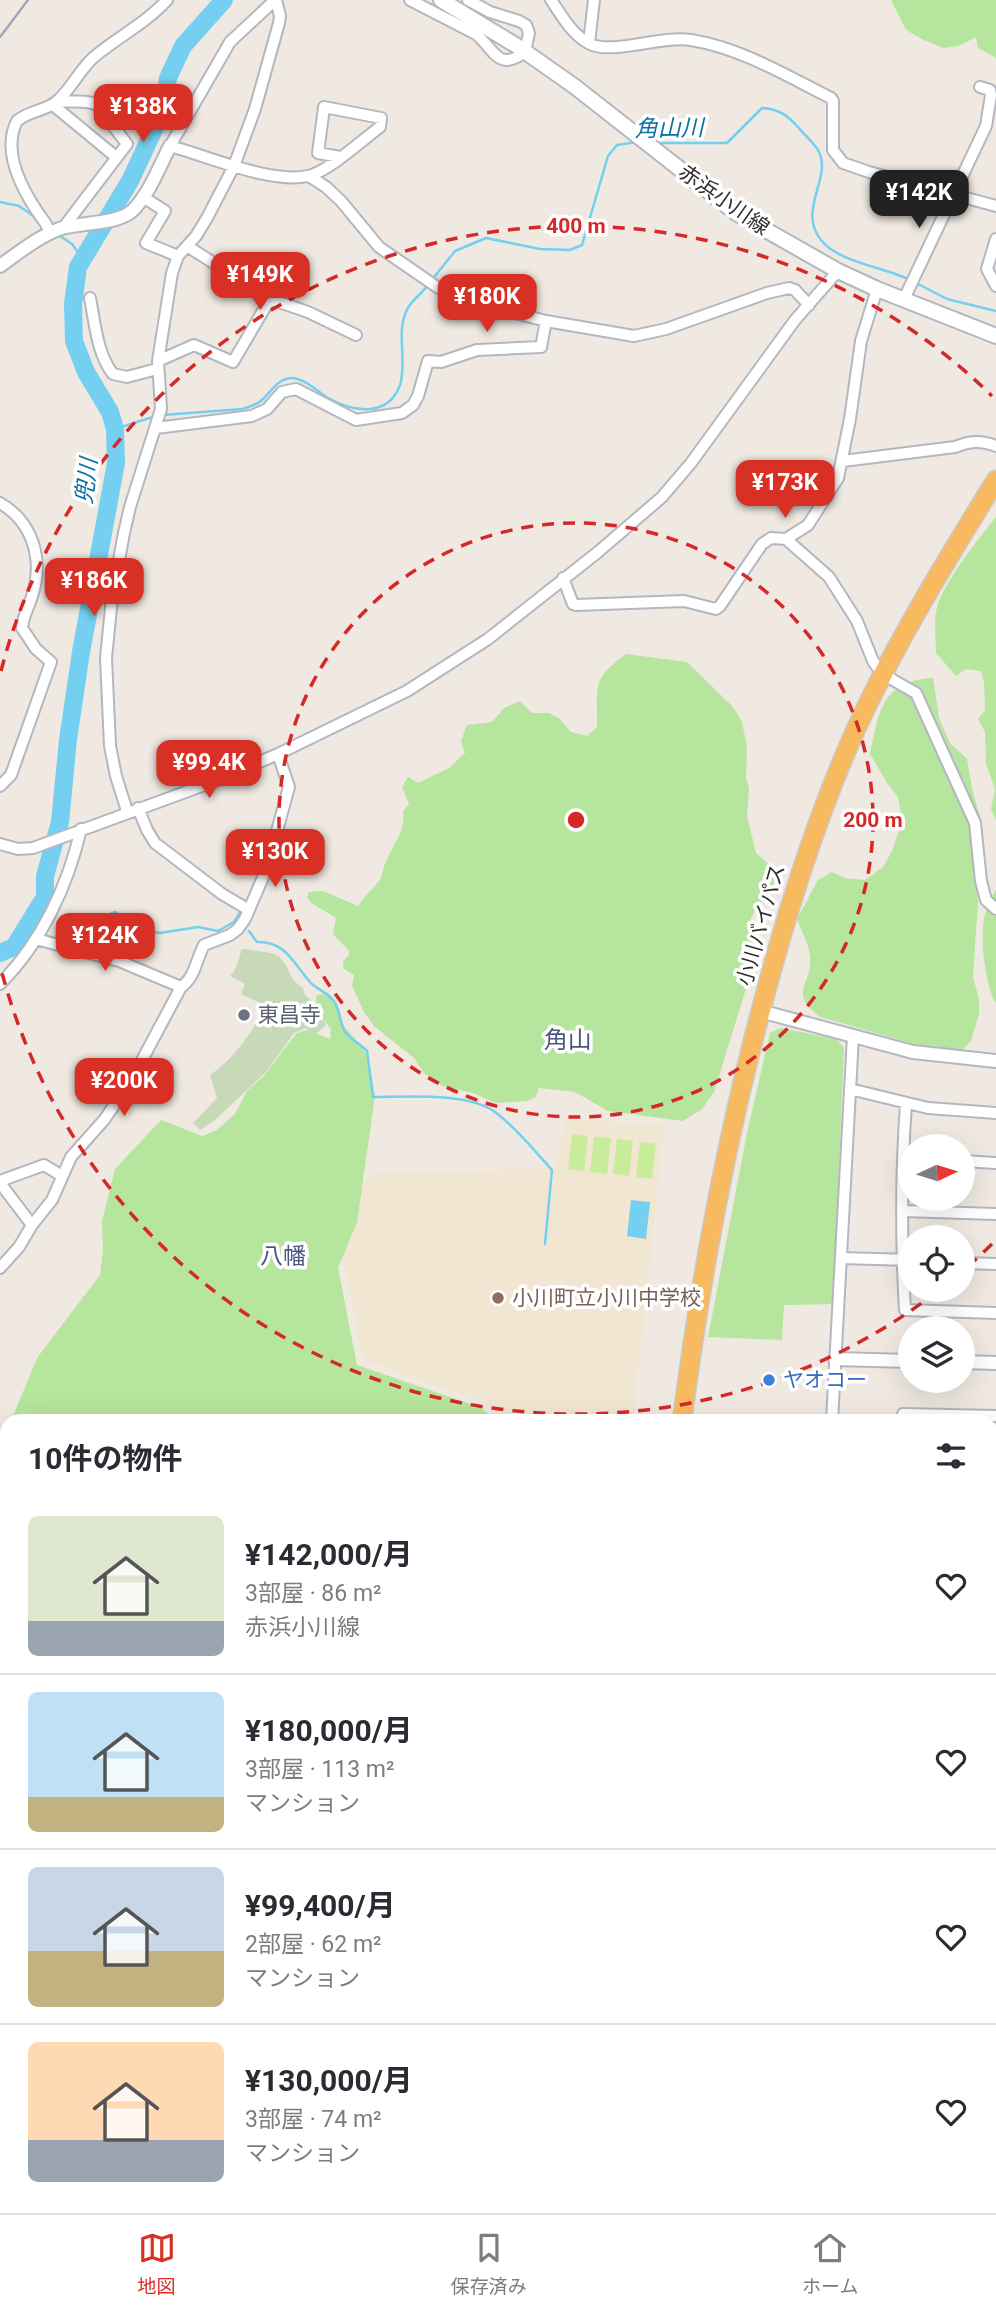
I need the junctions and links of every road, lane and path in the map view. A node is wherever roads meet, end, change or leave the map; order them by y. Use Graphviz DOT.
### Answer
graph roads {
  1 [pos="167,0"];
  2 [pos="275,0"];
  3 [pos="410,0"];
  4 [pos="441,0"];
  5 [pos="468,0"];
  6 [pos="551,0"];
  7 [pos="594,0"];
  8 [pos="589,43"];
  9 [pos="525,52"];
  10 [pos="980,88"];
  11 [pos="55,103"];
  12 [pos="170,146"];
  13 [pos="116,157"];
  14 [pos="340,157"];
  15 [pos="234,166"];
  16 [pos="309,176"];
  17 [pos="954,196"];
  18 [pos="143,197"];
  19 [pos="994,208"];
  20 [pos="63,228"];
  21 [pos="50,233"];
  22 [pos="996,239"];
  23 [pos="187,246"];
  24 [pos="178,256"];
  25 [pos="0,266"];
  26 [pos="838,271"];
  27 [pos="996,286"];
  28 [pos="877,289"];
  29 [pos="905,295"];
  30 [pos="90,298"];
  31 [pos="270,299"];
  32 [pos="809,305"];
  33 [pos="546,321"];
  34 [pos="356,335"];
  35 [pos="996,336"];
  36 [pos="158,365"];
  37 [pos="156,428"];
  38 [pos="996,446"];
  39 [pos="843,461"];
  40 [pos="996,480"];
  41 [pos="0,503"];
  42 [pos="786,539"];
  43 [pos="563,578"];
  44 [pos="884,673"];
  45 [pos="278,754"];
  46 [pos="0,786"];
  47 [pos="138,807"];
  48 [pos="127,811"];
  49 [pos="82,829"];
  50 [pos="0,845"];
  51 [pos="996,909"];
  52 [pos="249,910"];
  53 [pos="36,939"];
  54 [pos="0,984"];
  55 [pos="181,987"];
  56 [pos="760,1011"];
  57 [pos="853,1035"];
  58 [pos="996,1061"];
  59 [pos="850,1089"];
  60 [pos="906,1104"];
  61 [pos="996,1113"];
  62 [pos="906,1134"];
  63 [pos="975,1162"];
  64 [pos="996,1163"];
  65 [pos="62,1176"];
  66 [pos="0,1182"];
  67 [pos="903,1211"];
  68 [pos="996,1214"];
  69 [pos="32,1225"];
  70 [pos="904,1225"];
  71 [pos="841,1258"];
  72 [pos="898,1260"];
  73 [pos="975,1263"];
  74 [pos="996,1264"];
  75 [pos="0,1268"];
  76 [pos="905,1302"];
  77 [pos="996,1313"];
  78 [pos="835,1359"];
  79 [pos="898,1361"];
  80 [pos="975,1362"];
  81 [pos="996,1363"];
  82 [pos="683,1414"];
  83 [pos="832,1414"];
  1 -- 11 [label="street"];
  2 -- 12 [label="street"];
  2 -- 15 [label="street"];
  3 -- 9 [label="street"];
  4 -- 9 [label="main road, 赤浜小川線"];
  5 -- 9 [label="street"];
  6 -- 8 [label="street"];
  7 -- 8 [label="street"];
  8 -- 17 [label="street"];
  9 -- 26 [label="main road, 赤浜小川線"];
  10 -- 17 [label="street"];
  11 -- 13 [label="street"];
  11 -- 13 [label="street"];
  11 -- 21 [label="street"];
  12 -- 15 [label="street"];
  12 -- 18 [label="street"];
  13 -- 20 [label="street"];
  14 -- 14 [label="street"];
  14 -- 16 [label="street"];
  15 -- 16 [label="street"];
  15 -- 23 [label="street"];
  16 -- 33 [label="street"];
  17 -- 19 [label="street"];
  17 -- 29 [label="street"];
  18 -- 20 [label="street"];
  18 -- 24 [label="street"];
  20 -- 21 [label="street"];
  21 -- 25 [label="street"];
  22 -- 27 [label="street"];
  23 -- 24 [label="street"];
  23 -- 31 [label="street"];
  24 -- 36 [label="street"];
  26 -- 28 [label="main road, 赤浜小川線"];
  26 -- 32 [label="street"];
  28 -- 29 [label="main road, 赤浜小川線"];
  28 -- 39 [label="street"];
  29 -- 35 [label="main road, 赤浜小川線"];
  30 -- 36 [label="street"];
  31 -- 34 [label="street"];
  31 -- 36 [label="street"];
  32 -- 33 [label="street"];
  32 -- 43 [label="street"];
  33 -- 37 [label="street"];
  36 -- 37 [label="street"];
  37 -- 48 [label="street"];
  38 -- 39 [label="street"];
  39 -- 42 [label="street"];
  40 -- 44 [label="highway, 小川バイパス"];
  41 -- 46 [label="street"];
  42 -- 43 [label="street"];
  42 -- 44 [label="street"];
  43 -- 45 [label="street"];
  44 -- 51 [label="street"];
  44 -- 56 [label="highway, 小川バイパス"];
  45 -- 47 [label="street"];
  45 -- 52 [label="street"];
  47 -- 48 [label="street"];
  47 -- 52 [label="street"];
  48 -- 49 [label="street"];
  49 -- 50 [label="street"];
  49 -- 53 [label="street"];
  52 -- 55 [label="street"];
  53 -- 54 [label="street"];
  53 -- 55 [label="street"];
  55 -- 65 [label="street"];
  56 -- 57 [label="street"];
  56 -- 82 [label="highway, 小川バイパス"];
  57 -- 58 [label="street"];
  57 -- 59 [label="street"];
  59 -- 60 [label="street"];
  59 -- 71 [label="street"];
  60 -- 61 [label="street"];
  60 -- 62 [label="street"];
  63 -- 64 [label="street"];
  65 -- 66 [label="street"];
  65 -- 69 [label="street"];
  66 -- 69 [label="street"];
  67 -- 68 [label="street"];
  67 -- 70 [label="street"];
  69 -- 75 [label="street"];
  71 -- 72 [label="street"];
  71 -- 78 [label="street"];
  73 -- 74 [label="street"];
  76 -- 77 [label="street"];
  78 -- 79 [label="street"];
  78 -- 83 [label="street"];
  80 -- 81 [label="street"];
}
